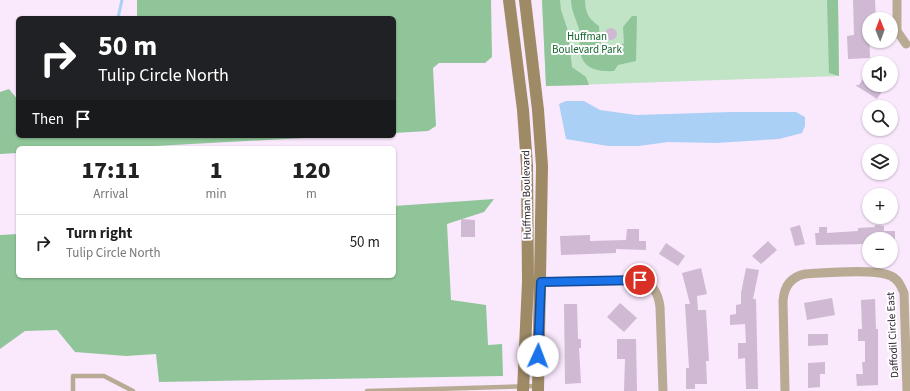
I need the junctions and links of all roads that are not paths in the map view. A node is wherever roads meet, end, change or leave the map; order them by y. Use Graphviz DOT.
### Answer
graph roads {
  1 [pos="509,0"];
  2 [pos="525,0"];
  3 [pos="897,0"];
  4 [pos="906,44"];
  5 [pos="528,282"];
  6 [pos="541,282"];
  7 [pos="523,388"];
  8 [pos="538,388"];
  9 [pos="463,390"];
  10 [pos="73,391"];
  11 [pos="133,391"];
  12 [pos="367,391"];
  13 [pos="663,391"];
  14 [pos="785,391"];
  15 [pos="907,391"];
  1 -- 5 [label="street, Huffman Boulevard"];
  2 -- 6 [label="street, Huffman Boulevard"];
  3 -- 4 [label="street"];
  5 -- 6 [label="street"];
  5 -- 7 [label="street, Huffman Boulevard"];
  6 -- 8 [label="street, Huffman Boulevard"];
  6 -- 13 [label="street"];
  7 -- 8 [label="lane"];
  7 -- 9 [label="lane"];
  9 -- 12 [label="lane"];
  10 -- 11 [label="lane"];
  14 -- 15 [label="street, Daffodil Circle East"];
}
